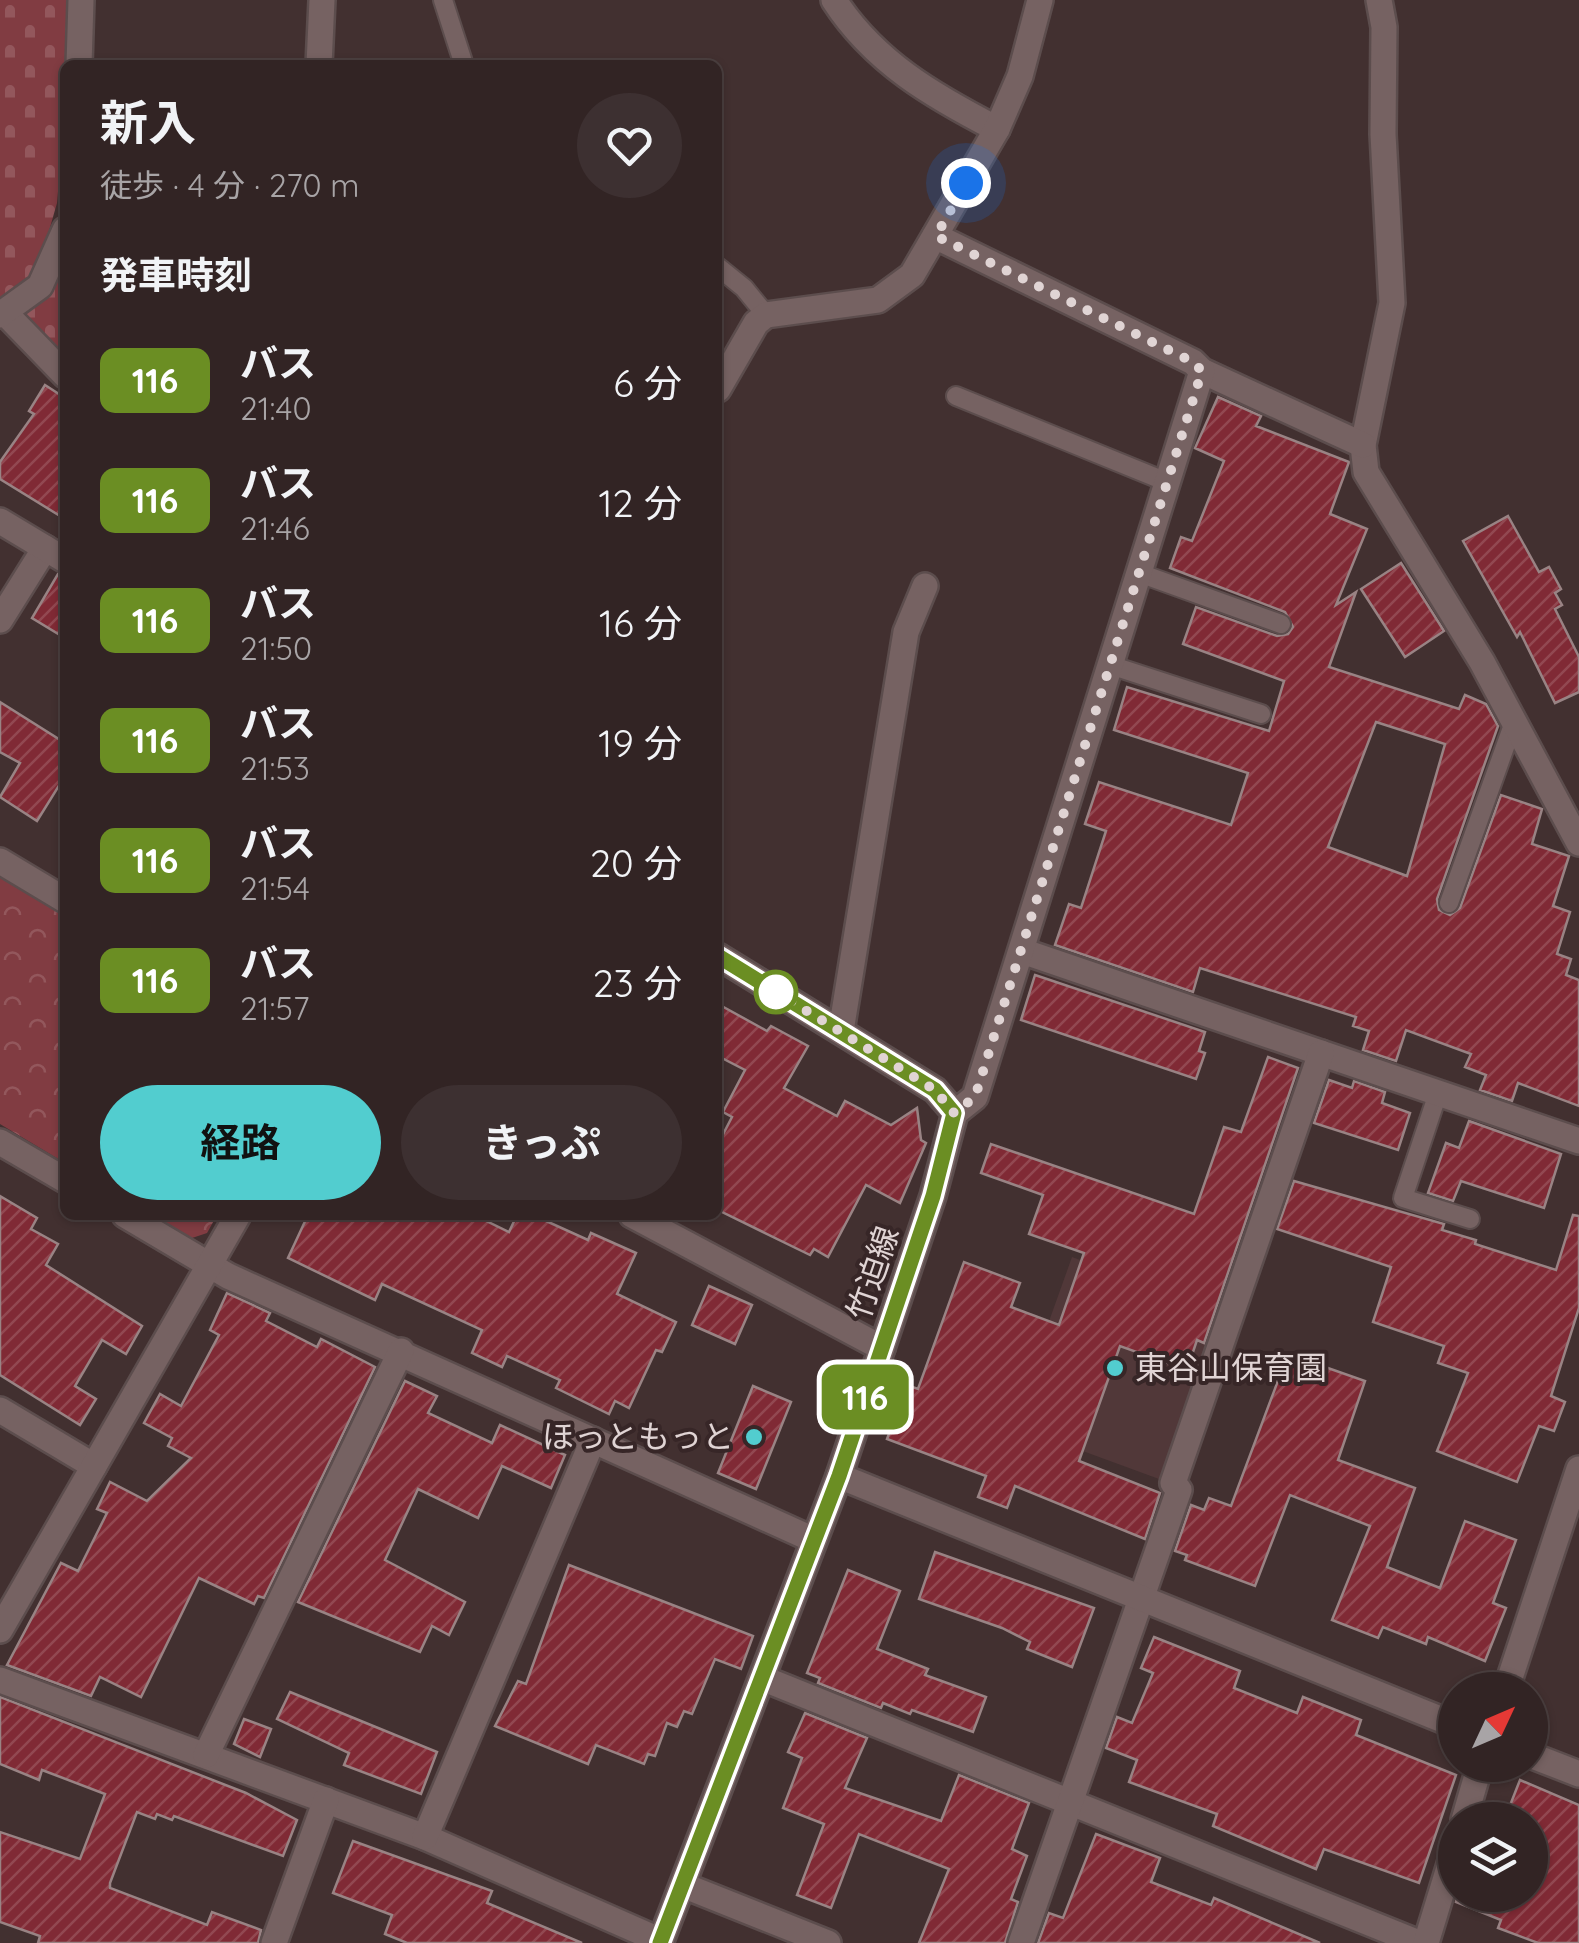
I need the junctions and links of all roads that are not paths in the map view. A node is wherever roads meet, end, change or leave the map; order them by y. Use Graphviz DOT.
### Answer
graph roads {
  1 [pos="81,0"];
  2 [pos="322,0"];
  3 [pos="443,0"];
  4 [pos="834,0"];
  5 [pos="1040,0"];
  6 [pos="1380,0"];
  7 [pos="79,60"];
  8 [pos="319,60"];
  9 [pos="462,60"];
  10 [pos="996,129"];
  11 [pos="936,236"];
  12 [pos="60,243"];
  13 [pos="722,270"];
  14 [pos="2,314"];
  15 [pos="766,315"];
  16 [pos="60,371"];
  17 [pos="1202,371"];
  18 [pos="722,375"];
  19 [pos="956,396"];
  20 [pos="1363,444"];
  21 [pos="1167,482"];
  22 [pos="0,521"];
  23 [pos="55,554"];
  24 [pos="1139,573"];
  25 [pos="925,586"];
  26 [pos="0,620"];
  27 [pos="1280,624"];
  28 [pos="1110,664"];
  29 [pos="1261,714"];
  30 [pos="1514,722"];
  31 [pos="1579,843"];
  32 [pos="0,861"];
  33 [pos="60,897"];
  34 [pos="1449,903"];
  35 [pos="1022,951"];
  36 [pos="722,958"];
  37 [pos="840,1032"];
  38 [pos="1322,1053"];
  39 [pos="1438,1093"];
  40 [pos="954,1113"];
  41 [pos="1579,1141"];
  42 [pos="0,1142"];
  43 [pos="60,1177"];
  44 [pos="1470,1219"];
  45 [pos="135,1220"];
  46 [pos="235,1220"];
  47 [pos="641,1220"];
  48 [pos="210,1264"];
  49 [pos="882,1348"];
  50 [pos="400,1351"];
  51 [pos="0,1410"];
  52 [pos="593,1440"];
  53 [pos="94,1466"];
  54 [pos="1579,1469"];
  55 [pos="839,1476"];
  56 [pos="814,1540"];
  57 [pos="1141,1597"];
  58 [pos="0,1630"];
  59 [pos="1512,1672"];
  60 [pos="762,1678"];
  61 [pos="0,1680"];
  62 [pos="1438,1718"];
  63 [pos="206,1755"];
  64 [pos="1548,1762"];
  65 [pos="1579,1774"];
  66 [pos="326,1800"];
  67 [pos="1070,1802"];
  68 [pos="425,1837"];
  69 [pos="684,1886"];
  70 [pos="1438,1897"];
  71 [pos="660,1942"];
  72 [pos="274,1943"];
  73 [pos="828,1943"];
  74 [pos="1021,1943"];
  75 [pos="1422,1943"];
  1 -- 7 [label="street"];
  2 -- 8 [label="street"];
  3 -- 9 [label="lane"];
  4 -- 10 [label="street"];
  5 -- 10 [label="street"];
  6 -- 20 [label="street"];
  10 -- 11 [label="street"];
  11 -- 15 [label="street"];
  11 -- 17 [label="street"];
  12 -- 14 [label="street"];
  13 -- 15 [label="lane"];
  14 -- 16 [label="street"];
  15 -- 18 [label="street"];
  17 -- 20 [label="street"];
  17 -- 21 [label="street"];
  19 -- 21 [label="lane"];
  20 -- 30 [label="street"];
  21 -- 24 [label="street"];
  22 -- 23 [label="street"];
  23 -- 26 [label="street"];
  24 -- 27 [label="lane"];
  24 -- 28 [label="street"];
  25 -- 37 [label="street"];
  28 -- 29 [label="lane"];
  28 -- 35 [label="street"];
  30 -- 31 [label="street"];
  30 -- 34 [label="lane"];
  32 -- 33 [label="street"];
  35 -- 38 [label="street"];
  35 -- 40 [label="street"];
  36 -- 37 [label="street"];
  37 -- 40 [label="street"];
  38 -- 39 [label="street"];
  38 -- 57 [label="street"];
  39 -- 41 [label="street"];
  39 -- 44 [label="lane"];
  40 -- 49 [label="street, 竹迫線"];
  42 -- 43 [label="street"];
  45 -- 48 [label="street"];
  46 -- 48 [label="street"];
  47 -- 49 [label="street"];
  48 -- 50 [label="street"];
  48 -- 53 [label="street"];
  49 -- 55 [label="street, 竹迫線"];
  50 -- 52 [label="street"];
  50 -- 63 [label="street"];
  51 -- 53 [label="street"];
  52 -- 56 [label="street"];
  52 -- 68 [label="street"];
  53 -- 58 [label="street"];
  54 -- 59 [label="street"];
  55 -- 56 [label="street, 竹迫線"];
  55 -- 57 [label="street"];
  56 -- 60 [label="street, 竹迫線"];
  57 -- 62 [label="street"];
  57 -- 67 [label="street"];
  60 -- 67 [label="street"];
  60 -- 69 [label="street, 竹迫線"];
  61 -- 63 [label="street"];
  63 -- 66 [label="street"];
  64 -- 65 [label="street"];
  66 -- 68 [label="street"];
  66 -- 72 [label="street"];
  67 -- 74 [label="street"];
  67 -- 75 [label="street"];
  68 -- 71 [label="street"];
  69 -- 71 [label="street, 竹迫線"];
  69 -- 73 [label="street"];
  70 -- 75 [label="street"];
}
